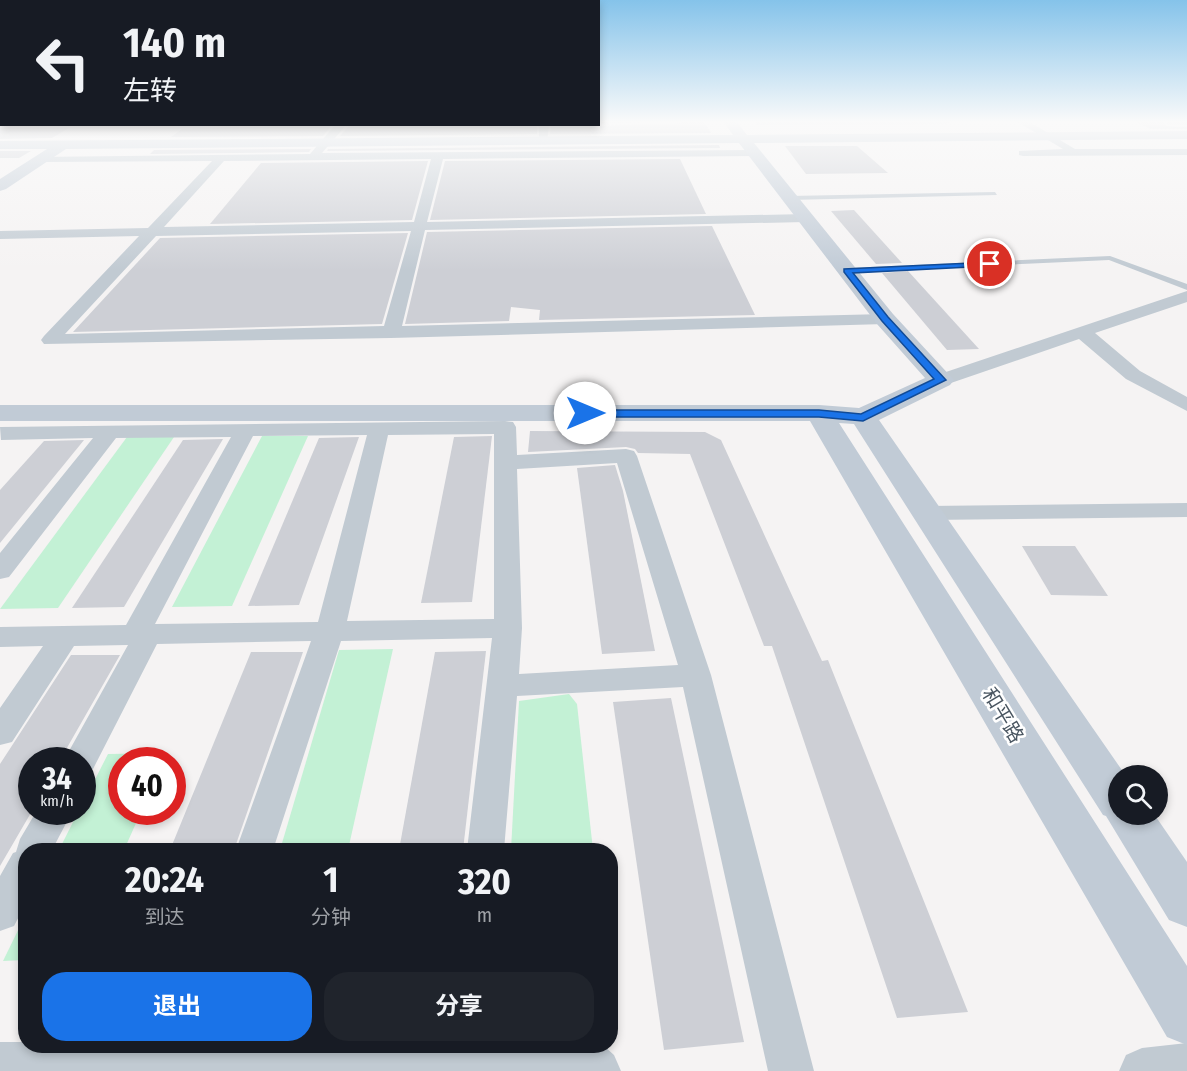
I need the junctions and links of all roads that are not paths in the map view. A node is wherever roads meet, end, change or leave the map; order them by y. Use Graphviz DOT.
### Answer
graph roads {
  1 [pos="22,171"];
  2 [pos="208,171"];
  3 [pos="434,171"];
  4 [pos="771,171"];
  5 [pos="0,186"];
  6 [pos="995,194"];
  7 [pos="797,208"];
  8 [pos="418,226"];
  9 [pos="150,232"];
  10 [pos="0,235"];
  11 [pos="847,270"];
  12 [pos="1187,287"];
  13 [pos="1187,296"];
  14 [pos="885,319"];
  15 [pos="1081,331"];
  16 [pos="391,333"];
  17 [pos="941,380"];
  18 [pos="1187,405"];
  19 [pos="0,413"];
  20 [pos="819,413"];
  21 [pos="863,417"];
  22 [pos="379,429"];
  23 [pos="246,430"];
  24 [pos="110,432"];
  25 [pos="1,433"];
  26 [pos="505,462"];
  27 [pos="1187,510"];
  28 [pos="927,513"];
  29 [pos="0,571"];
  30 [pos="508,628"];
  31 [pos="330,630"];
  32 [pos="141,634"];
  33 [pos="66,635"];
  34 [pos="0,637"];
  35 [pos="696,675"];
  36 [pos="503,686"];
  37 [pos="0,733"];
  38 [pos="87,747"];
  39 [pos="1108,784"];
  40 [pos="47,825"];
  41 [pos="1135,825"];
  42 [pos="37,843"];
  43 [pos="257,843"];
  44 [pos="487,843"];
  45 [pos="18,880"];
  46 [pos="1187,904"];
  47 [pos="0,914"];
  48 [pos="1187,1017"];
  49 [pos="324,1053"];
  50 [pos="484,1053"];
  51 [pos="185,1054"];
  52 [pos="0,1065"];
  53 [pos="1187,1066"];
  54 [pos="598,1071"];
  55 [pos="791,1071"];
  56 [pos="1142,1071"];
  1 -- 5 [label="street"];
  2 -- 9 [label="street"];
  3 -- 8 [label="street"];
  4 -- 7 [label="street"];
  6 -- 7 [label="lane"];
  7 -- 8 [label="street"];
  7 -- 11 [label="street"];
  8 -- 9 [label="street"];
  8 -- 16 [label="street"];
  9 -- 10 [label="street"];
  9 -- 16 [label="street"];
  11 -- 12 [label="lane"];
  11 -- 14 [label="street"];
  13 -- 15 [label="street"];
  14 -- 16 [label="street"];
  14 -- 17 [label="street"];
  15 -- 17 [label="street"];
  15 -- 18 [label="street"];
  17 -- 21 [label="street"];
  19 -- 20 [label="street"];
  20 -- 21 [label="street"];
  20 -- 48 [label="street, 和平路"];
  21 -- 28 [label="street"];
  22 -- 23 [label="street"];
  22 -- 26 [label="street"];
  22 -- 31 [label="street"];
  23 -- 24 [label="street"];
  23 -- 32 [label="street"];
  24 -- 25 [label="street"];
  24 -- 29 [label="street"];
  26 -- 30 [label="street"];
  26 -- 35 [label="street"];
  27 -- 28 [label="street"];
  28 -- 39 [label="street"];
  30 -- 31 [label="street"];
  30 -- 36 [label="street"];
  31 -- 32 [label="street"];
  31 -- 43 [label="street"];
  32 -- 33 [label="street"];
  32 -- 38 [label="street"];
  33 -- 34 [label="street"];
  33 -- 37 [label="street"];
  35 -- 36 [label="street"];
  35 -- 55 [label="street"];
  36 -- 44 [label="street"];
  40 -- 42 [label="street"];
  41 -- 46 [label="street"];
  45 -- 47 [label="street"];
  49 -- 51 [label="street"];
  50 -- 54 [label="street"];
  51 -- 52 [label="street"];
  53 -- 56 [label="street"];
}
